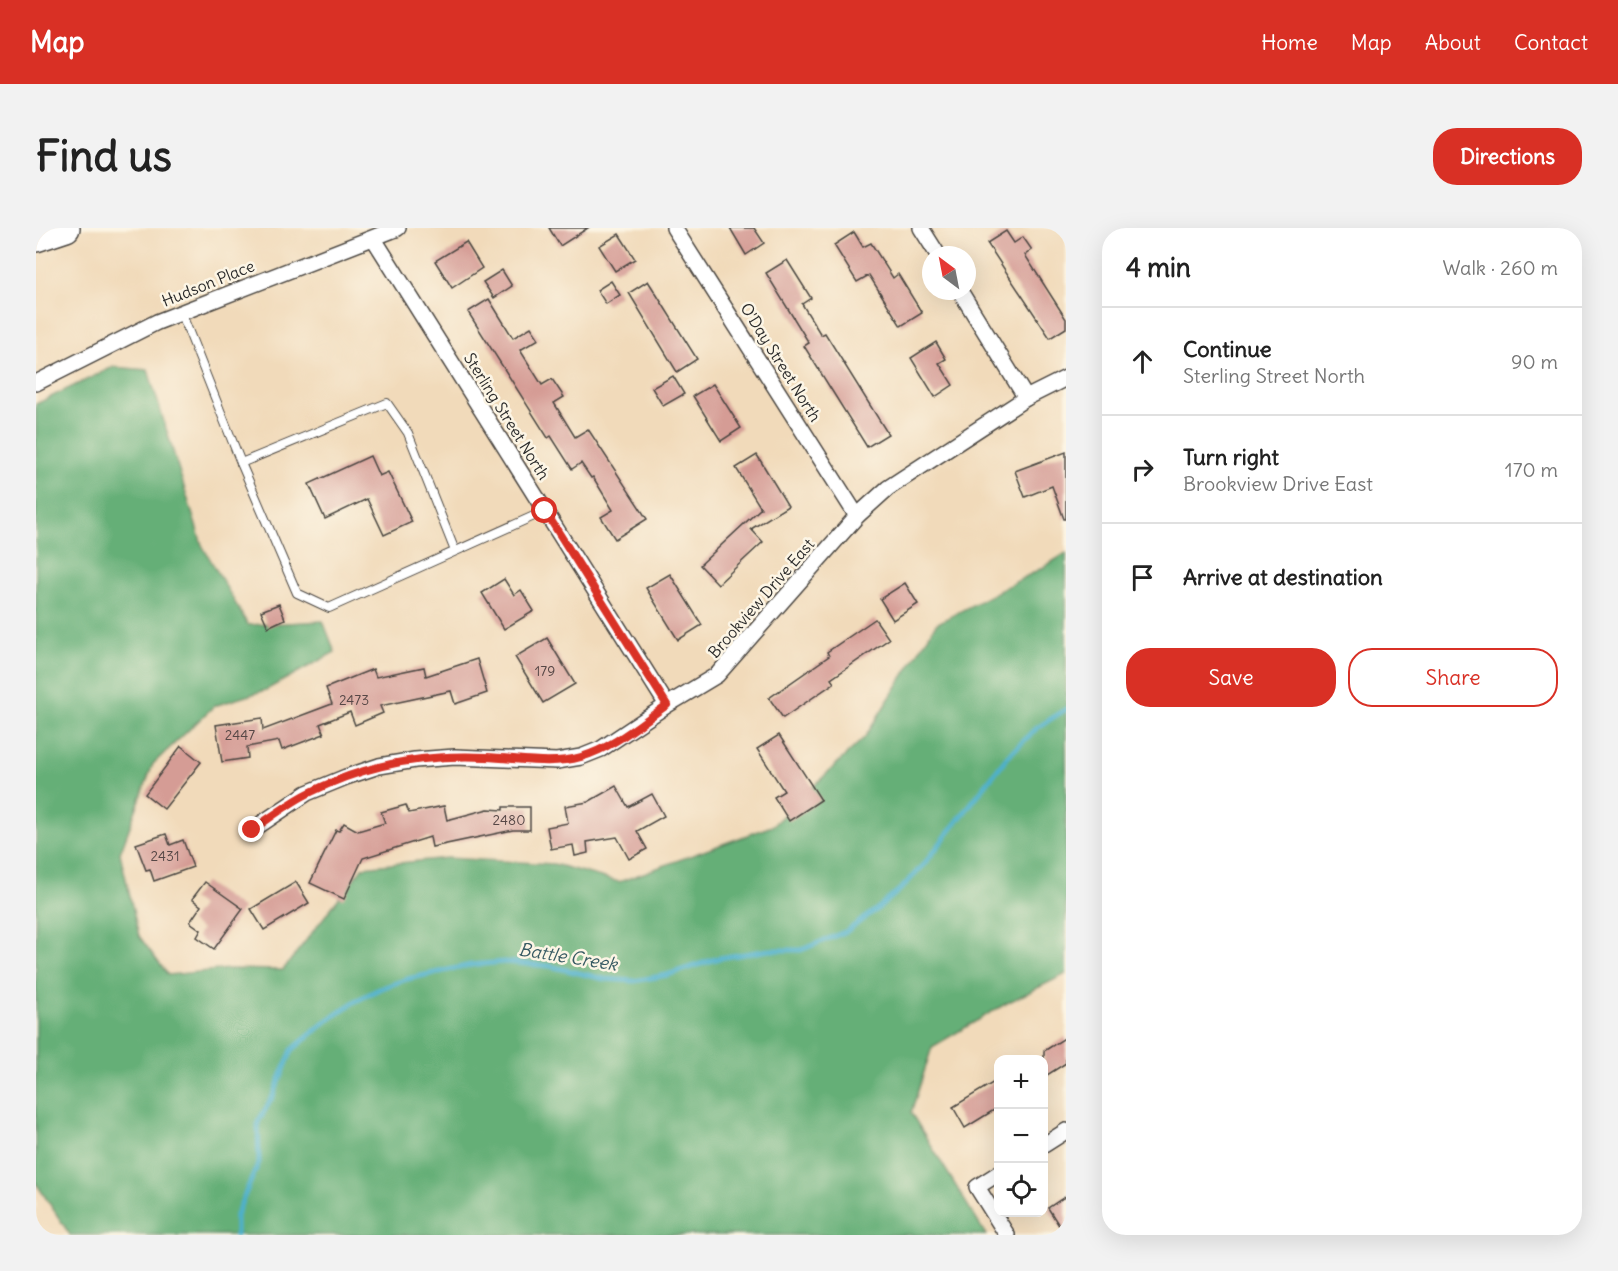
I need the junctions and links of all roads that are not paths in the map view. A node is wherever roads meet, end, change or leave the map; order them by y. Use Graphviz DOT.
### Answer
graph roads {
  1 [pos="66,228"];
  2 [pos="399,228"];
  3 [pos="674,228"];
  4 [pos="921,228"];
  5 [pos="36,238"];
  6 [pos="374,238"];
  7 [pos="932,246"];
  8 [pos="966,300"];
  9 [pos="181,312"];
  10 [pos="1066,378"];
  11 [pos="36,383"];
  12 [pos="1026,398"];
  13 [pos="241,463"];
  14 [pos="545,511"];
  15 [pos="857,516"];
  16 [pos="455,551"];
  17 [pos="667,705"];
  18 [pos="252,830"];
  19 [pos="1066,1131"];
  20 [pos="1048,1142"];
  21 [pos="994,1176"];
  22 [pos="994,1214"];
  23 [pos="996,1217"];
  24 [pos="1007,1235"];
  1 -- 5 [label="highway"];
  2 -- 6 [label="street, Hudson Place"];
  3 -- 15 [label="street, O'Day Street North"];
  4 -- 7 [label="street"];
  6 -- 9 [label="street, Hudson Place"];
  6 -- 14 [label="street, Sterling Street North"];
  8 -- 12 [label="street"];
  9 -- 11 [label="street, Hudson Place"];
  9 -- 13 [label="lane"];
  10 -- 12 [label="street, Brookview Drive East"];
  12 -- 15 [label="street, Brookview Drive East"];
  13 -- 16 [label="lane"];
  13 -- 16 [label="lane"];
  14 -- 16 [label="lane"];
  14 -- 17 [label="street, Sterling Street North"];
  15 -- 17 [label="street, Brookview Drive East"];
  17 -- 18 [label="street, Brookview Drive East"];
  19 -- 20 [label="street"];
  21 -- 22 [label="street"];
  23 -- 24 [label="street"];
}
